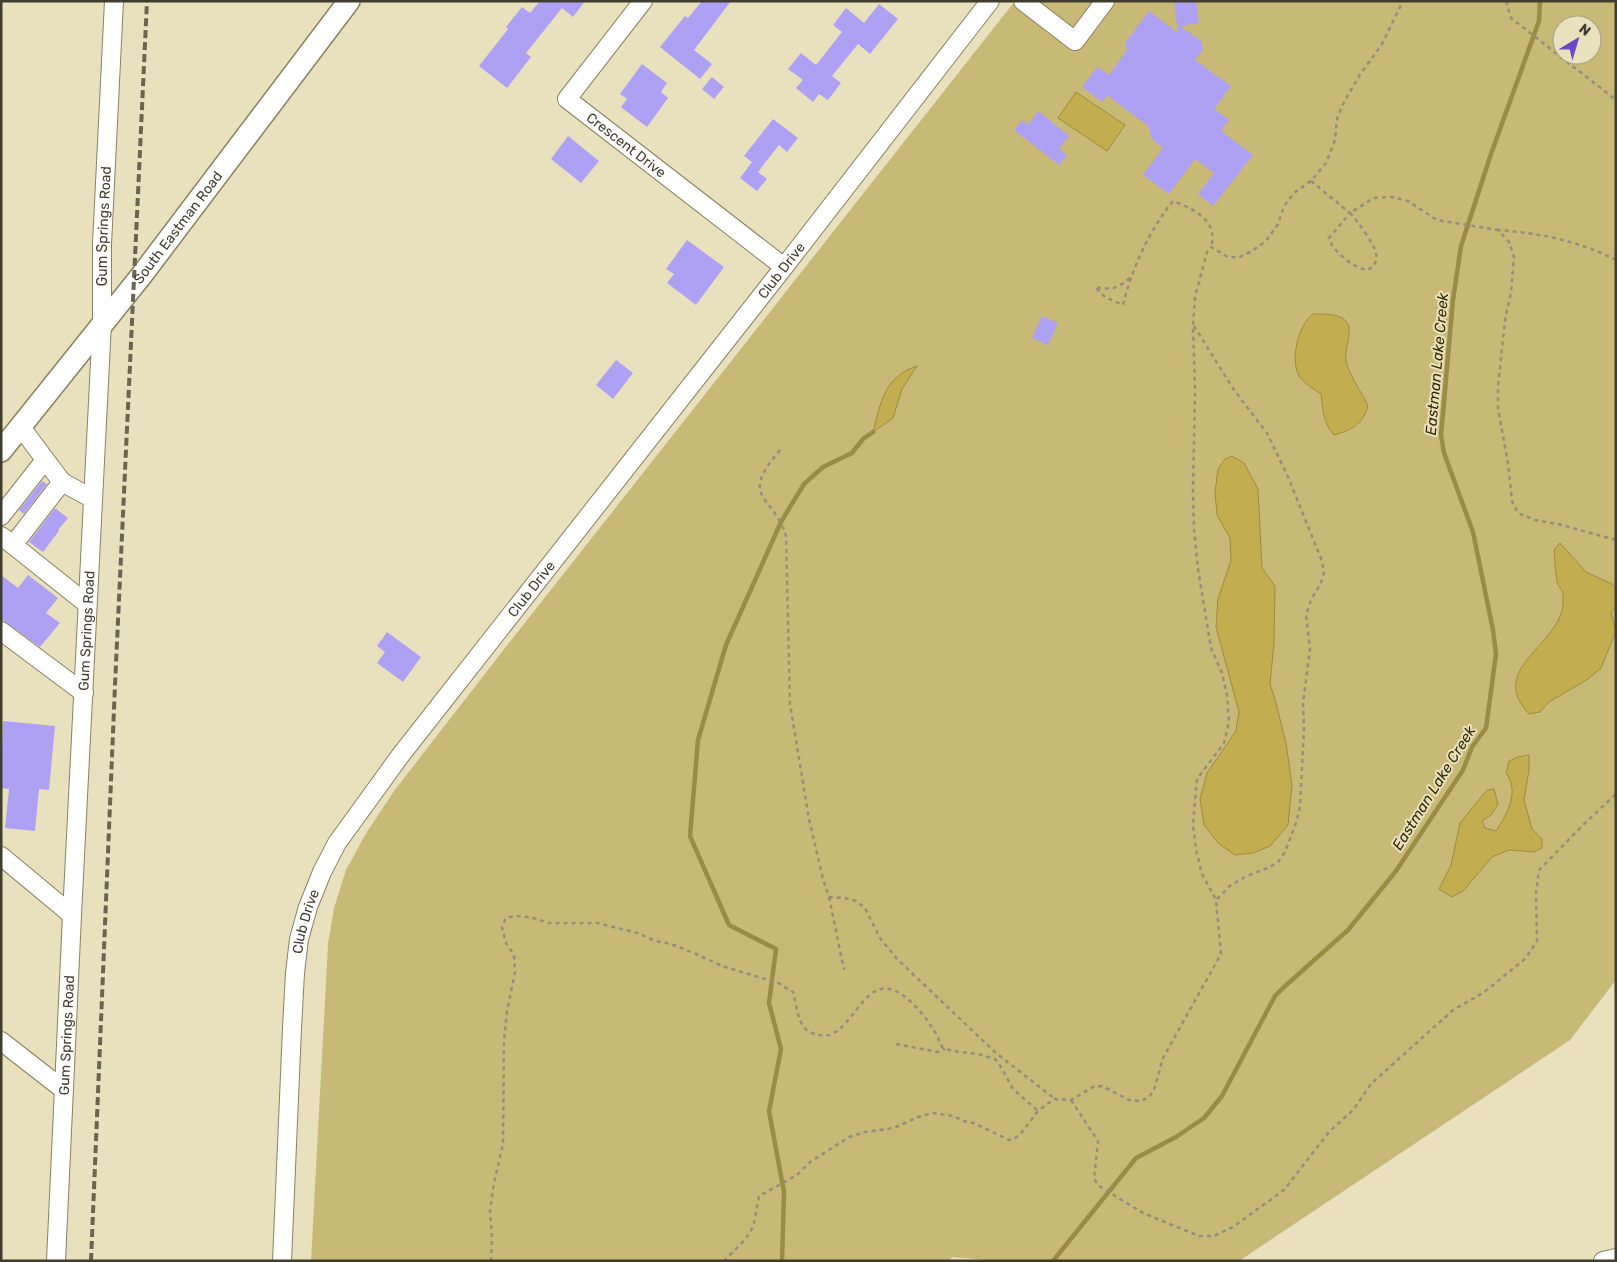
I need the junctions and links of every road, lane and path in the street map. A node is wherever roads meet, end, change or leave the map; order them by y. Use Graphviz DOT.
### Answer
graph roads {
  1 [pos="114,1"];
  2 [pos="349,1"];
  3 [pos="642,1"];
  4 [pos="990,1"];
  5 [pos="1024,1"];
  6 [pos="1105,1"];
  7 [pos="1403,1"];
  8 [pos="1506,1"];
  9 [pos="1616,100"];
  10 [pos="1311,180"];
  11 [pos="1350,213"];
  12 [pos="1498,230"];
  13 [pos="1211,246"];
  14 [pos="1616,260"];
  15 [pos="784,267"];
  16 [pos="1130,278"];
  17 [pos="102,323"];
  18 [pos="1193,325"];
  19 [pos="20,426"];
  20 [pos="780,450"];
  21 [pos="1,451"];
  22 [pos="45,460"];
  23 [pos="62,482"];
  24 [pos="93,499"];
  25 [pos="1,516"];
  26 [pos="7,540"];
  27 [pos="1616,540"];
  28 [pos="87,604"];
  29 [pos="1,631"];
  30 [pos="84,693"];
  31 [pos="1616,794"];
  32 [pos="1,856"];
  33 [pos="829,897"];
  34 [pos="1216,900"];
  35 [pos="72,915"];
  36 [pos="844,970"];
  37 [pos="1,1041"];
  38 [pos="896,1044"];
  39 [pos="945,1048"];
  40 [pos="64,1090"];
  41 [pos="1055,1099"];
  42 [pos="1071,1100"];
  43 [pos="1038,1111"];
  44 [pos="1616,1258"];
  45 [pos="56,1261"];
  46 [pos="282,1261"];
  47 [pos="491,1261"];
  48 [pos="724,1261"];
  49 [pos="1603,1261"];
  1 -- 17 [label="street, Gum Springs Road"];
  2 -- 17 [label="main road, South Eastman Road"];
  3 -- 15 [label="street, Crescent Drive"];
  4 -- 15 [label="street, Club Drive"];
  5 -- 6 [label="street"];
  7 -- 10 [label="path"];
  8 -- 9 [label="path"];
  10 -- 11 [label="path"];
  10 -- 13 [label="path"];
  11 -- 11 [label="path"];
  11 -- 12 [label="path"];
  12 -- 14 [label="path"];
  12 -- 27 [label="path"];
  13 -- 16 [label="path"];
  13 -- 18 [label="path"];
  15 -- 46 [label="street, Club Drive"];
  16 -- 16 [label="path"];
  17 -- 19 [label="main road, South Eastman Road"];
  17 -- 24 [label="street, Gum Springs Road"];
  18 -- 34 [label="path"];
  18 -- 34 [label="path"];
  19 -- 21 [label="main road, South Eastman Road"];
  19 -- 22 [label="street"];
  20 -- 33 [label="path"];
  22 -- 23 [label="street"];
  22 -- 25 [label="street"];
  23 -- 24 [label="street"];
  23 -- 26 [label="street"];
  24 -- 28 [label="street, Gum Springs Road"];
  26 -- 28 [label="street"];
  28 -- 30 [label="street, Gum Springs Road"];
  29 -- 30 [label="street"];
  30 -- 35 [label="street, Gum Springs Road"];
  31 -- 42 [label="path"];
  32 -- 35 [label="street"];
  33 -- 36 [label="path"];
  33 -- 41 [label="path"];
  34 -- 42 [label="path"];
  35 -- 40 [label="street, Gum Springs Road"];
  37 -- 40 [label="street"];
  38 -- 39 [label="path"];
  39 -- 43 [label="path"];
  39 -- 47 [label="path"];
  40 -- 45 [label="street, Gum Springs Road"];
  41 -- 42 [label="path"];
  41 -- 43 [label="path"];
  43 -- 48 [label="path"];
  44 -- 49 [label="street"];
}
